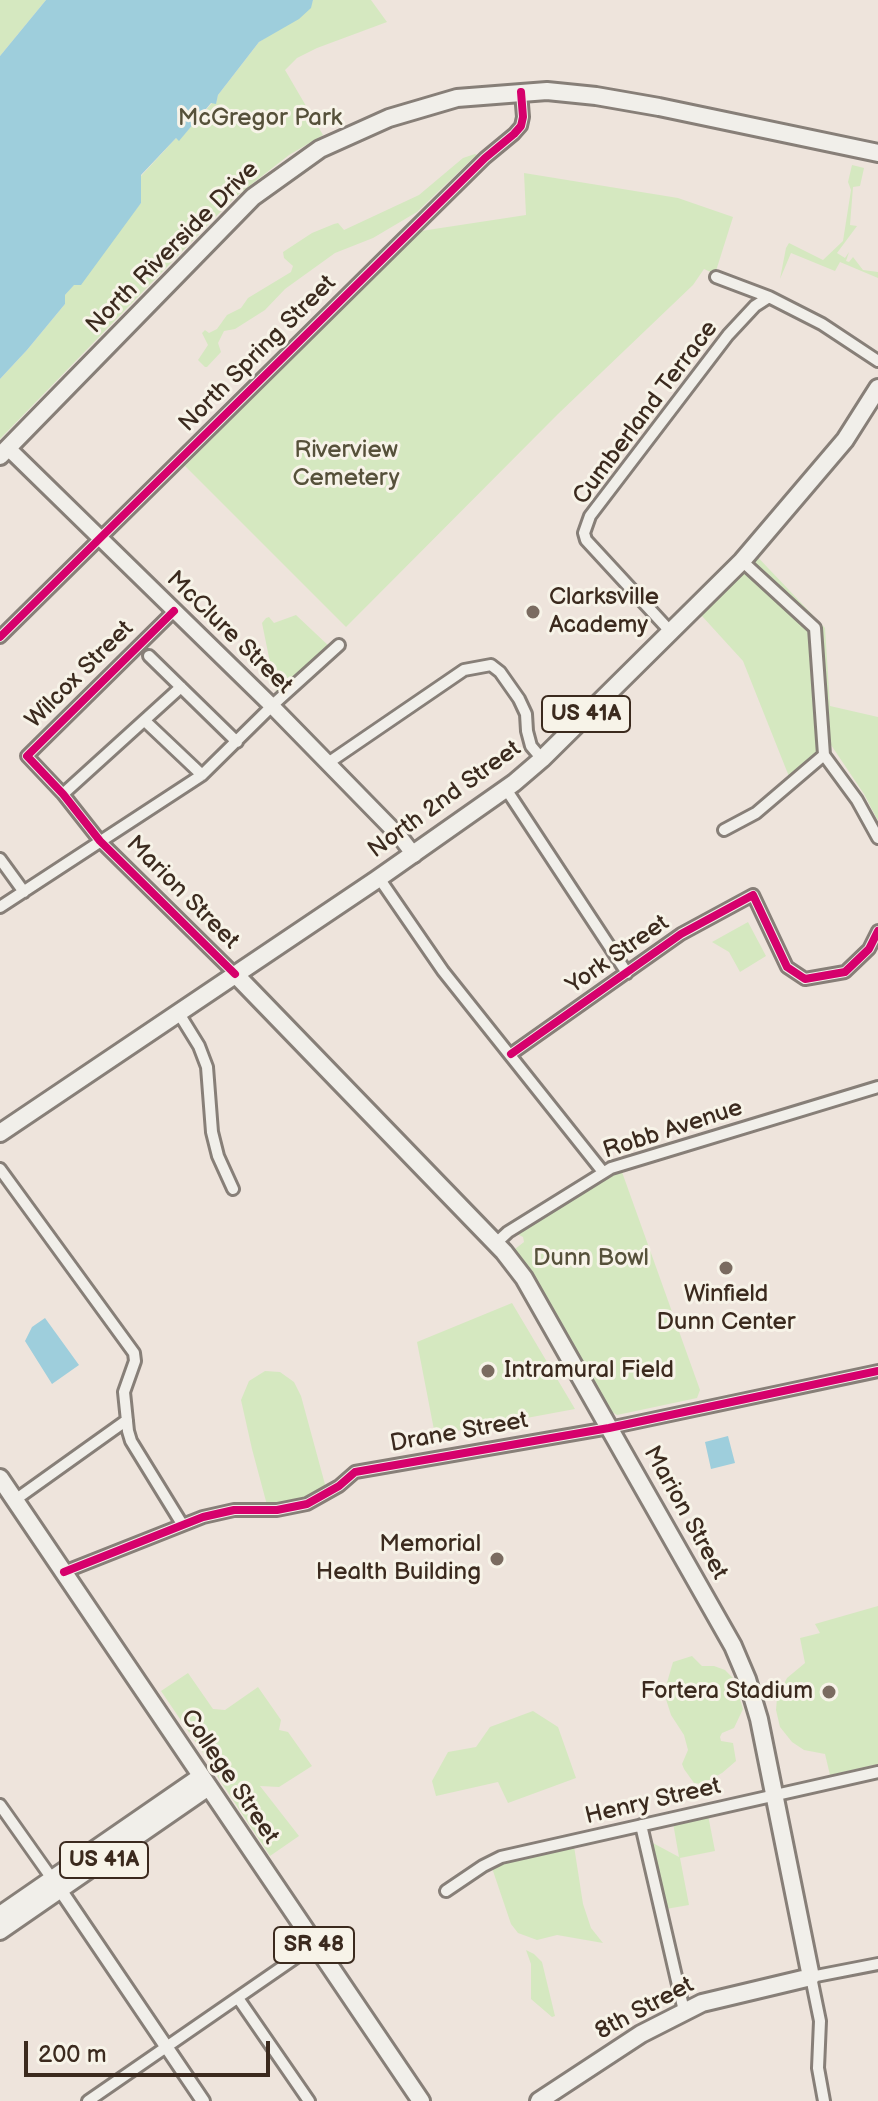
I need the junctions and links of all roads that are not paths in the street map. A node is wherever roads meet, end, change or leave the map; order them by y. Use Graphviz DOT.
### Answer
graph roads {
  1 [pos="521,92"];
  2 [pos="878,153"];
  3 [pos="716,277"];
  4 [pos="769,297"];
  5 [pos="878,361"];
  6 [pos="878,388"];
  7 [pos="4,452"];
  8 [pos="101,539"];
  9 [pos="742,561"];
  10 [pos="174,611"];
  11 [pos="669,630"];
  12 [pos="0,637"];
  13 [pos="339,645"];
  14 [pos="149,656"];
  15 [pos="181,687"];
  16 [pos="272,706"];
  17 [pos="145,721"];
  18 [pos="237,742"];
  19 [pos="824,755"];
  20 [pos="542,759"];
  21 [pos="328,763"];
  22 [pos="202,775"];
  23 [pos="506,789"];
  24 [pos="63,794"];
  25 [pos="724,830"];
  26 [pos="878,838"];
  27 [pos="100,841"];
  28 [pos="414,855"];
  29 [pos="0,859"];
  30 [pos="379,878"];
  31 [pos="24,892"];
  32 [pos="0,907"];
  33 [pos="878,931"];
  34 [pos="627,973"];
  35 [pos="235,974"];
  36 [pos="178,1012"];
  37 [pos="511,1054"];
  38 [pos="878,1087"];
  39 [pos="0,1133"];
  40 [pos="0,1169"];
  41 [pos="603,1172"];
  42 [pos="233,1189"];
  43 [pos="495,1244"];
  44 [pos="878,1371"];
  45 [pos="127,1420"];
  46 [pos="609,1428"];
  47 [pos="5,1489"];
  48 [pos="182,1524"];
  49 [pos="64,1572"];
  50 [pos="878,1772"];
  51 [pos="204,1782"];
  52 [pos="774,1795"];
  53 [pos="0,1805"];
  54 [pos="641,1825"];
  55 [pos="57,1885"];
  56 [pos="446,1891"];
  57 [pos="0,1915"];
  58 [pos="0,1931"];
  59 [pos="314,1945"];
  60 [pos="878,1964"];
  61 [pos="811,1977"];
  62 [pos="238,1998"];
  63 [pos="684,2011"];
  64 [pos="166,2048"];
  65 [pos="88,2101"];
  66 [pos="203,2101"];
  67 [pos="309,2101"];
  68 [pos="421,2101"];
  69 [pos="539,2101"];
  70 [pos="824,2101"];
  1 -- 2 [label="main road, North Riverside Drive"];
  1 -- 7 [label="main road, North Riverside Drive"];
  1 -- 8 [label="street, North Spring Street"];
  3 -- 4 [label="street"];
  4 -- 5 [label="street"];
  4 -- 11 [label="street, Cumberland Terrace"];
  6 -- 9 [label="main road, North 2nd Street / US 41A"];
  7 -- 8 [label="main road, McClure Street"];
  8 -- 10 [label="main road, McClure Street"];
  8 -- 12 [label="street, North Spring Street"];
  9 -- 11 [label="main road, North 2nd Street / US 41A"];
  9 -- 19 [label="street"];
  10 -- 16 [label="main road, McClure Street"];
  10 -- 24 [label="street, Wilcox Street"];
  11 -- 20 [label="main road, North 2nd Street / US 41A"];
  13 -- 16 [label="street"];
  14 -- 15 [label="street"];
  15 -- 17 [label="street"];
  15 -- 18 [label="street"];
  16 -- 18 [label="street"];
  16 -- 21 [label="main road, McClure Street"];
  17 -- 22 [label="street"];
  17 -- 24 [label="street"];
  18 -- 22 [label="street"];
  19 -- 25 [label="street"];
  19 -- 26 [label="street"];
  20 -- 21 [label="street"];
  20 -- 23 [label="main road, North 2nd Street / US 41A"];
  21 -- 28 [label="main road, McClure Street"];
  22 -- 27 [label="street"];
  23 -- 28 [label="main road, North 2nd Street / US 41A"];
  23 -- 34 [label="street"];
  24 -- 27 [label="street, Wilcox Street"];
  27 -- 31 [label="street"];
  27 -- 35 [label="street, Marion Street"];
  28 -- 30 [label="main road, North 2nd Street / US 41A"];
  29 -- 31 [label="street"];
  30 -- 35 [label="main road, North 2nd Street / US 41A"];
  30 -- 37 [label="street"];
  31 -- 32 [label="street"];
  33 -- 34 [label="street, York Street"];
  34 -- 37 [label="street, York Street"];
  35 -- 36 [label="main road, North 2nd Street / US 41A"];
  35 -- 43 [label="main road, Marion Street"];
  36 -- 39 [label="main road, North 2nd Street / US 41A"];
  36 -- 42 [label="street"];
  37 -- 41 [label="street"];
  38 -- 41 [label="street, Robb Avenue"];
  40 -- 45 [label="street"];
  41 -- 43 [label="street, Robb Avenue"];
  43 -- 46 [label="main road, Marion Street"];
  44 -- 46 [label="street, Drane Street"];
  45 -- 47 [label="street"];
  45 -- 48 [label="street"];
  46 -- 48 [label="street, Drane Street"];
  46 -- 52 [label="main road, Marion Street"];
  47 -- 49 [label="main road, College Street"];
  48 -- 49 [label="street, Drane Street"];
  49 -- 51 [label="main road, College Street"];
  50 -- 52 [label="street, Henry Street"];
  51 -- 55 [label="main road, US 41A"];
  51 -- 59 [label="main road, College Street / SR 48"];
  52 -- 54 [label="street, Henry Street"];
  52 -- 61 [label="main road, Marion Street"];
  53 -- 55 [label="street"];
  54 -- 56 [label="street, Henry Street"];
  54 -- 63 [label="street"];
  55 -- 57 [label="main road, US 41A"];
  55 -- 58 [label="main road, US 41A"];
  55 -- 64 [label="street"];
  59 -- 62 [label="street"];
  59 -- 68 [label="main road, College Street / SR 48"];
  60 -- 61 [label="street, 8th Street"];
  61 -- 63 [label="main road, 8th Street"];
  61 -- 70 [label="street, Marion Street"];
  62 -- 64 [label="street"];
  62 -- 67 [label="street"];
  63 -- 69 [label="main road, 8th Street"];
  64 -- 65 [label="street"];
  64 -- 66 [label="street"];
}
